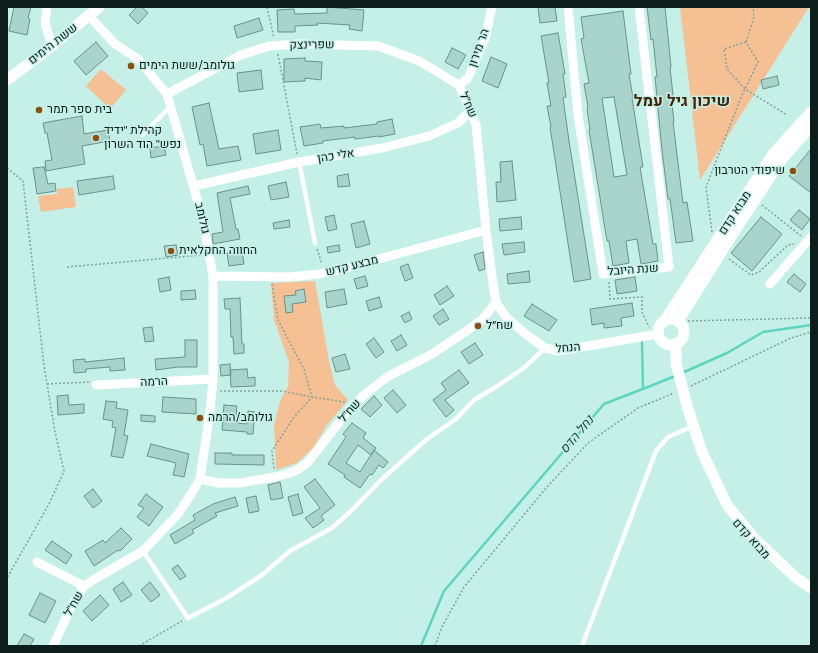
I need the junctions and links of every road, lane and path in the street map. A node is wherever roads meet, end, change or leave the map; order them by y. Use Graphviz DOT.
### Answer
graph roads {
  1 [pos="47,7"];
  2 [pos="99,7"];
  3 [pos="267,7"];
  4 [pos="492,7"];
  5 [pos="568,7"];
  6 [pos="639,7"];
  7 [pos="753,7"];
  8 [pos="89,16"];
  9 [pos="746,42"];
  10 [pos="52,46"];
  11 [pos="276,46"];
  12 [pos="7,80"];
  13 [pos="459,85"];
  14 [pos="745,89"];
  15 [pos="167,94"];
  16 [pos="171,106"];
  17 [pos="470,111"];
  18 [pos="811,112"];
  19 [pos="787,115"];
  20 [pos="811,126"];
  21 [pos="142,135"];
  22 [pos="299,162"];
  23 [pos="7,168"];
  24 [pos="194,186"];
  25 [pos="755,200"];
  26 [pos="486,230"];
  27 [pos="809,239"];
  28 [pos="315,243"];
  29 [pos="717,250"];
  30 [pos="210,255"];
  31 [pos="67,267"];
  32 [pos="325,273"];
  33 [pos="609,274"];
  34 [pos="213,276"];
  35 [pos="270,277"];
  36 [pos="770,284"];
  37 [pos="496,302"];
  38 [pos="811,318"];
  39 [pos="665,320"];
  40 [pos="678,321"];
  41 [pos="811,332"];
  42 [pos="655,335"];
  43 [pos="676,343"];
  44 [pos="545,348"];
  45 [pos="213,379"];
  46 [pos="47,384"];
  47 [pos="96,385"];
  48 [pos="680,389"];
  49 [pos="212,391"];
  50 [pos="312,398"];
  51 [pos="356,403"];
  52 [pos="693,426"];
  53 [pos="275,477"];
  54 [pos="200,479"];
  55 [pos="143,551"];
  56 [pos="37,562"];
  57 [pos="7,578"];
  58 [pos="84,586"];
  59 [pos="811,588"];
  60 [pos="811,594"];
  61 [pos="188,618"];
  62 [pos="54,646"];
  63 [pos="139,646"];
  64 [pos="435,646"];
  65 [pos="582,646"];
  1 -- 10 [label="street"];
  2 -- 8 [label="street, ששת הימים"];
  3 -- 11 [label="path"];
  4 -- 13 [label="street, הר מירון"];
  5 -- 33 [label="street, שנת היובל"];
  6 -- 33 [label="street, שנת היובל"];
  7 -- 9 [label="path"];
  8 -- 10 [label="street, ששת הימים"];
  8 -- 15 [label="street, גולומב"];
  9 -- 14 [label="path"];
  9 -- 14 [label="path"];
  10 -- 12 [label="street, ששת הימים"];
  11 -- 13 [label="street, שפרינצק"];
  11 -- 15 [label="street, שפרינצק"];
  11 -- 22 [label="path"];
  13 -- 17 [label="street, שח\"ל"];
  14 -- 19 [label="path"];
  14 -- 29 [label="path"];
  15 -- 16 [label="street, גולומב"];
  16 -- 21 [label="lane"];
  16 -- 24 [label="street, גולומב"];
  17 -- 22 [label="street, אלי כהן"];
  17 -- 26 [label="street, שח\"ל"];
  18 -- 29 [label="street, מבוא קדם"];
  20 -- 25 [label="street, מבוא קדם"];
  22 -- 24 [label="street, אלי כהן"];
  22 -- 28 [label="lane"];
  23 -- 46 [label="path"];
  24 -- 30 [label="street, גולומב"];
  25 -- 27 [label="path"];
  25 -- 29 [label="street, מבוא קדם"];
  26 -- 32 [label="street, מבצע קדש"];
  26 -- 37 [label="street, שח\"ל"];
  27 -- 29 [label="path"];
  27 -- 36 [label="street"];
  28 -- 32 [label="path"];
  29 -- 39 [label="street, מבוא קדם"];
  29 -- 40 [label="street, מבוא קדם"];
  30 -- 31 [label="path"];
  30 -- 34 [label="street, גולומב"];
  32 -- 35 [label="street, מבצע קדש"];
  33 -- 42 [label="path"];
  34 -- 35 [label="street, מבצע קדש"];
  34 -- 45 [label="street, גולומב"];
  35 -- 50 [label="path"];
  37 -- 44 [label="street, הנחל"];
  37 -- 51 [label="street, שח\"ל"];
  38 -- 40 [label="path"];
  39 -- 40 [label="street"];
  39 -- 42 [label="street"];
  40 -- 43 [label="street"];
  41 -- 48 [label="path"];
  42 -- 43 [label="street"];
  42 -- 44 [label="street, הנחל"];
  43 -- 48 [label="street, מבוא קדם"];
  44 -- 61 [label="lane"];
  45 -- 47 [label="street, הרמה"];
  45 -- 49 [label="street, גולומב"];
  46 -- 47 [label="path"];
  46 -- 57 [label="path"];
  48 -- 52 [label="street, מבוא קדם"];
  48 -- 64 [label="path"];
  49 -- 50 [label="path"];
  49 -- 54 [label="street, גולומב"];
  50 -- 51 [label="path"];
  50 -- 53 [label="path"];
  51 -- 53 [label="street, שח\"ל"];
  52 -- 59 [label="street, מבוא קדם"];
  52 -- 60 [label="street, מבוא קדם"];
  52 -- 65 [label="lane"];
  53 -- 54 [label="street, שח\"ל"];
  54 -- 55 [label="street, שח\"ל"];
  55 -- 58 [label="street, שח\"ל"];
  55 -- 61 [label="lane"];
  56 -- 58 [label="street"];
  58 -- 62 [label="street, שח\"ל"];
  61 -- 63 [label="path"];
}
